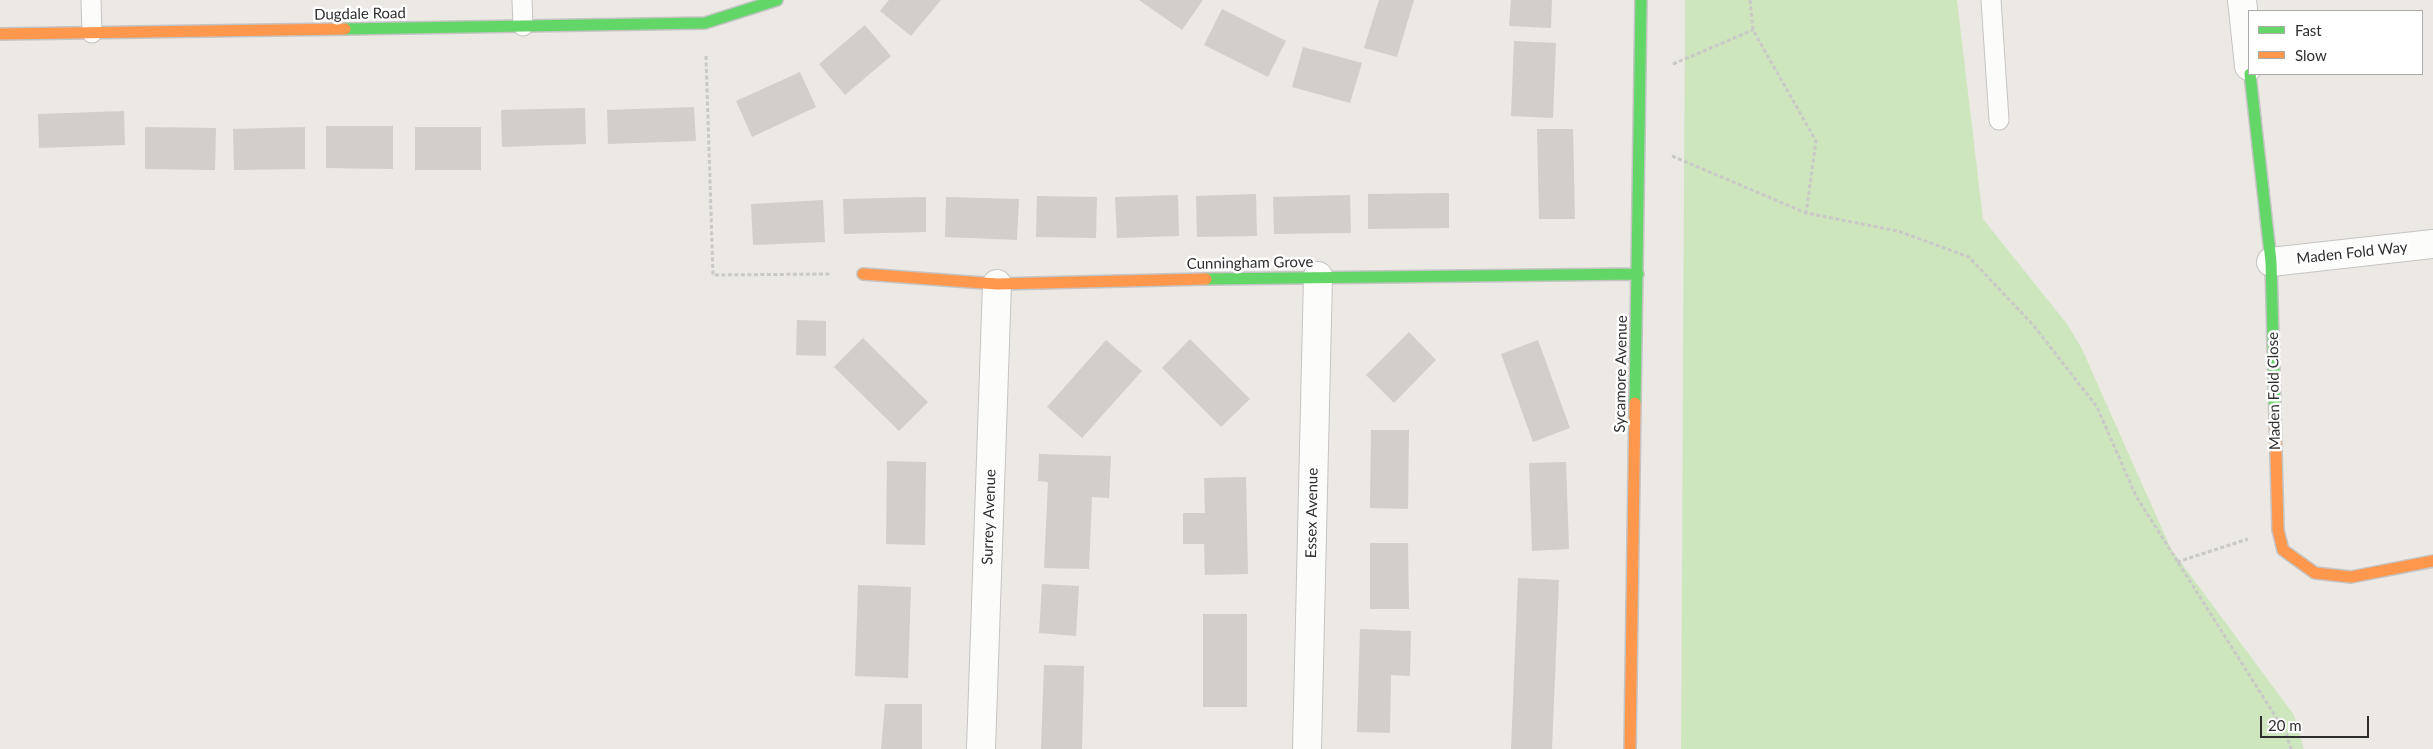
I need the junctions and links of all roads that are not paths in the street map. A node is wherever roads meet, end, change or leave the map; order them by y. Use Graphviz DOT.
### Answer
graph roads {
  1 [pos="91,0"];
  2 [pos="522,0"];
  3 [pos="777,0"];
  4 [pos="1641,0"];
  5 [pos="1991,0"];
  6 [pos="2242,0"];
  7 [pos="523,26"];
  8 [pos="92,33"];
  9 [pos="0,34"];
  10 [pos="2248,57"];
  11 [pos="2250,75"];
  12 [pos="1999,120"];
  13 [pos="2433,244"];
  14 [pos="2271,262"];
  15 [pos="864,274"];
  16 [pos="1638,274"];
  17 [pos="1318,276"];
  18 [pos="997,284"];
  19 [pos="2433,561"];
  20 [pos="981,749"];
  21 [pos="1307,749"];
  22 [pos="1630,749"];
  1 -- 8 [label="lane"];
  2 -- 7 [label="lane"];
  3 -- 7 [label="street, Dugdale Road"];
  4 -- 16 [label="street, Sycamore Avenue"];
  5 -- 12 [label="lane"];
  6 -- 10 [label="street"];
  7 -- 8 [label="street, Dugdale Road"];
  8 -- 9 [label="street, Dugdale Road"];
  11 -- 14 [label="street, Maden Fold Close"];
  13 -- 14 [label="street, Maden Fold Way"];
  14 -- 19 [label="street, Maden Fold Close"];
  15 -- 18 [label="street, Cunningham Grove"];
  16 -- 17 [label="street, Cunningham Grove"];
  16 -- 22 [label="street, Sycamore Avenue"];
  17 -- 18 [label="street, Cunningham Grove"];
  17 -- 21 [label="street, Essex Avenue"];
  18 -- 20 [label="street, Surrey Avenue"];
}
